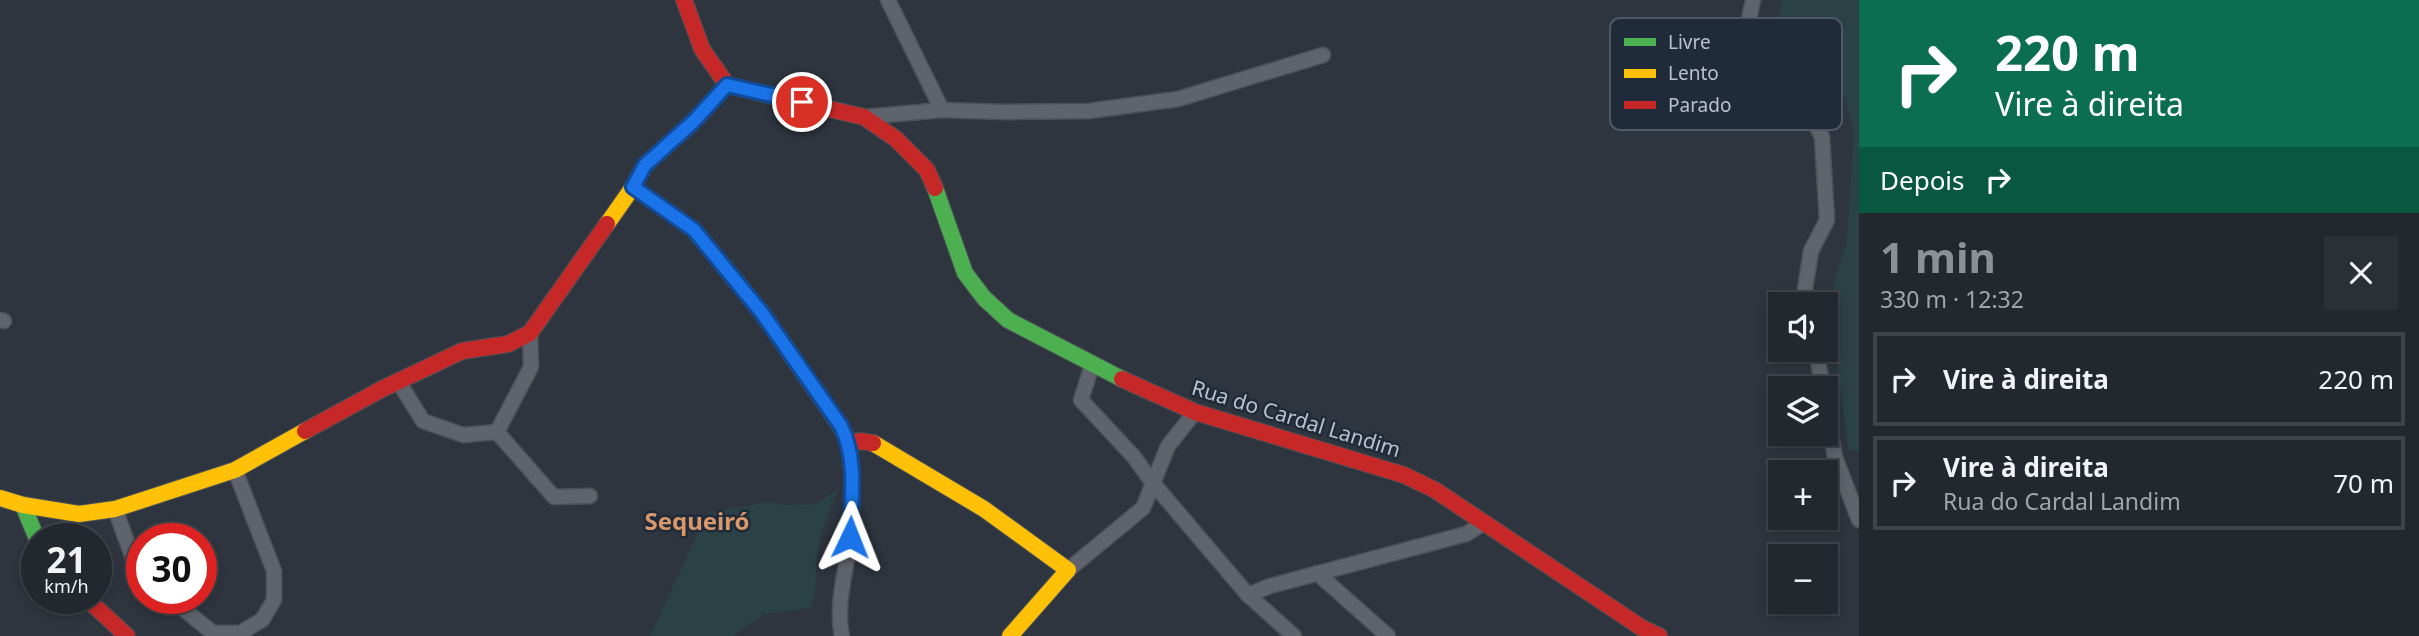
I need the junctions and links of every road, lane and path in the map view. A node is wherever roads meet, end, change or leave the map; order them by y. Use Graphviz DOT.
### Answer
graph roads {
  1 [pos="684,0"];
  2 [pos="888,0"];
  3 [pos="1753,0"];
  4 [pos="1749,18"];
  5 [pos="1323,55"];
  6 [pos="727,85"];
  7 [pos="942,110"];
  8 [pos="864,117"];
  9 [pos="1818,130"];
  10 [pos="633,187"];
  11 [pos="1805,292"];
  12 [pos="530,333"];
  13 [pos="1092,365"];
  14 [pos="398,381"];
  15 [pos="1195,412"];
  16 [pos="497,432"];
  17 [pos="849,443"];
  18 [pos="1833,446"];
  19 [pos="235,470"];
  20 [pos="1152,482"];
  21 [pos="590,496"];
  22 [pos="0,498"];
  23 [pos="23,505"];
  24 [pos="115,509"];
  25 [pos="1859,520"];
  26 [pos="30,523"];
  27 [pos="1482,524"];
  28 [pos="126,539"];
  29 [pos="1068,570"];
  30 [pos="1317,573"];
  31 [pos="1248,595"];
  32 [pos="103,614"];
  33 [pos="190,614"];
  34 [pos="127,636"];
  35 [pos="842,636"];
  36 [pos="1010,636"];
  37 [pos="1294,636"];
  38 [pos="1388,636"];
  39 [pos="1659,636"];
  1 -- 6 [label="street"];
  2 -- 7 [label="street"];
  3 -- 4 [label="street"];
  5 -- 7 [label="street"];
  6 -- 8 [label="street, Rua do Cardal Landim"];
  6 -- 10 [label="street"];
  7 -- 8 [label="street"];
  8 -- 13 [label="street, Rua do Cardal Landim"];
  9 -- 11 [label="street"];
  10 -- 12 [label="street"];
  10 -- 17 [label="street"];
  12 -- 14 [label="street"];
  12 -- 16 [label="street"];
  13 -- 15 [label="street, Rua do Cardal Landim"];
  13 -- 20 [label="street"];
  14 -- 16 [label="street"];
  14 -- 19 [label="street"];
  15 -- 20 [label="street"];
  15 -- 27 [label="street, Rua do Cardal Landim"];
  16 -- 21 [label="street"];
  17 -- 29 [label="street"];
  17 -- 35 [label="street"];
  18 -- 25 [label="street"];
  19 -- 24 [label="street"];
  19 -- 33 [label="street"];
  20 -- 29 [label="street"];
  20 -- 31 [label="street"];
  22 -- 23 [label="street"];
  23 -- 24 [label="street"];
  23 -- 26 [label="street"];
  24 -- 28 [label="street"];
  27 -- 30 [label="street"];
  27 -- 39 [label="street, Rua do Cardal Landim"];
  29 -- 36 [label="street"];
  30 -- 31 [label="street"];
  30 -- 38 [label="street"];
  31 -- 37 [label="street"];
  32 -- 34 [label="street"];
}
